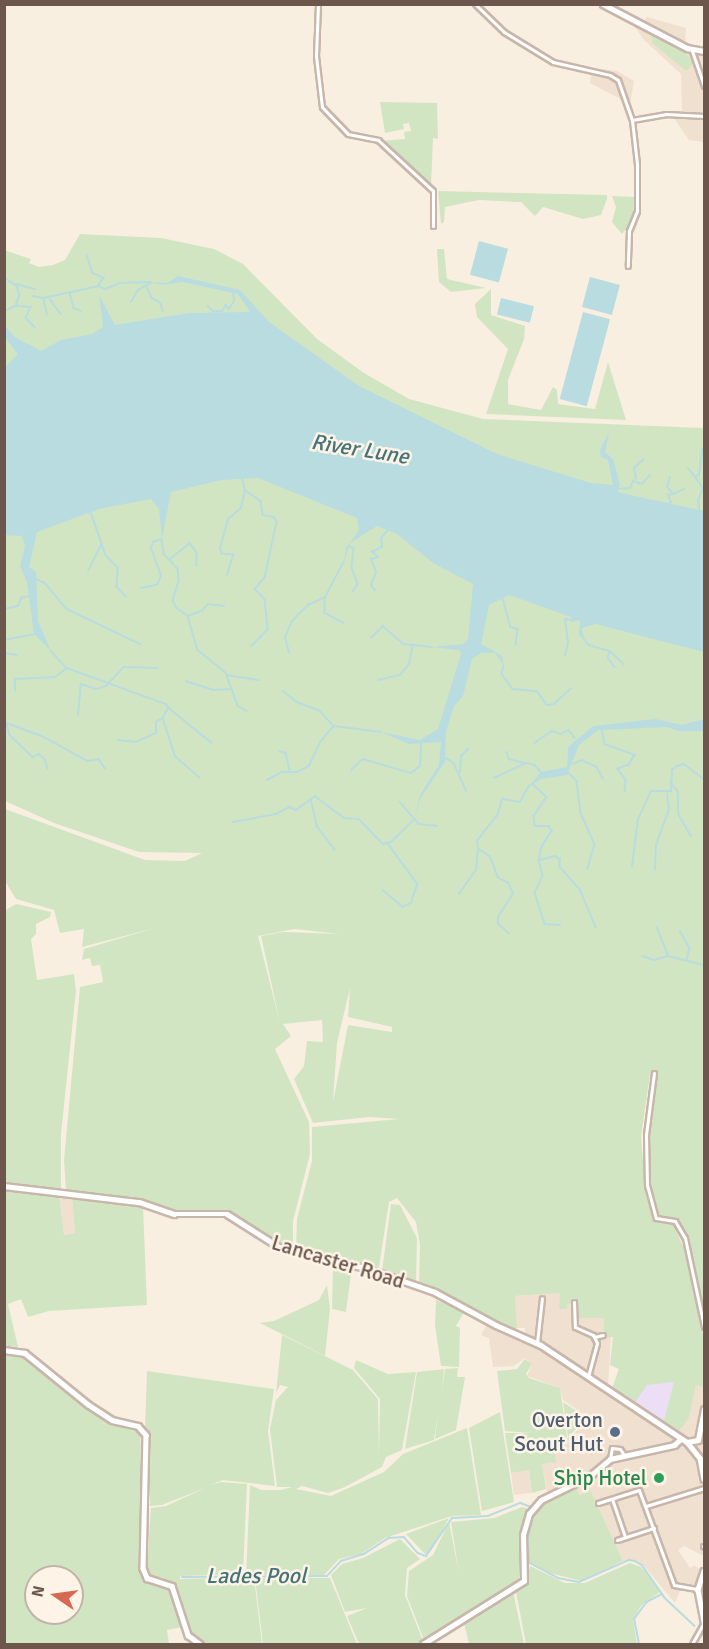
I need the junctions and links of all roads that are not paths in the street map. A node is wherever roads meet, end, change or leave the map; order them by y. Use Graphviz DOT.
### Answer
graph roads {
  1 [pos="318,4"];
  2 [pos="475,4"];
  3 [pos="603,4"];
  4 [pos="692,51"];
  5 [pos="705,51"];
  6 [pos="705,86"];
  7 [pos="705,116"];
  8 [pos="632,120"];
  9 [pos="433,226"];
  10 [pos="628,266"];
  11 [pos="654,1073"];
  12 [pos="4,1186"];
  13 [pos="542,1298"];
  14 [pos="568,1306"];
  15 [pos="705,1327"];
  16 [pos="603,1335"];
  17 [pos="594,1336"];
  18 [pos="537,1343"];
  19 [pos="4,1350"];
  20 [pos="588,1376"];
  21 [pos="705,1410"];
  22 [pos="702,1438"];
  23 [pos="681,1439"];
  24 [pos="687,1442"];
  25 [pos="705,1452"];
  26 [pos="698,1454"];
  27 [pos="624,1455"];
  28 [pos="610,1459"];
  29 [pos="703,1463"];
  30 [pos="705,1479"];
  31 [pos="705,1488"];
  32 [pos="612,1498"];
  33 [pos="598,1503"];
  34 [pos="646,1507"];
  35 [pos="654,1528"];
  36 [pos="625,1537"];
  37 [pos="617,1540"];
  38 [pos="705,1571"];
  39 [pos="698,1590"];
  40 [pos="704,1622"];
  41 [pos="200,1644"];
  42 [pos="423,1644"];
  43 [pos="692,1644"];
  1 -- 9 [label="street"];
  2 -- 8 [label="street"];
  3 -- 4 [label="street"];
  4 -- 5 [label="street"];
  4 -- 6 [label="street"];
  7 -- 8 [label="street"];
  8 -- 10 [label="street"];
  11 -- 15 [label="street"];
  12 -- 18 [label="street, Lancaster Road"];
  13 -- 18 [label="street"];
  14 -- 17 [label="street"];
  16 -- 17 [label="street"];
  17 -- 20 [label="street"];
  18 -- 20 [label="street, Lancaster Road"];
  19 -- 41 [label="street"];
  20 -- 23 [label="street, Lancaster Road"];
  21 -- 22 [label="street"];
  22 -- 24 [label="street"];
  23 -- 24 [label="street, Lancaster Road"];
  23 -- 27 [label="street"];
  24 -- 26 [label="street"];
  25 -- 26 [label="street"];
  26 -- 29 [label="street"];
  27 -- 28 [label="street"];
  27 -- 28 [label="street"];
  28 -- 42 [label="street"];
  29 -- 30 [label="street"];
  31 -- 34 [label="street"];
  32 -- 33 [label="street"];
  32 -- 34 [label="street"];
  32 -- 36 [label="street"];
  34 -- 35 [label="street"];
  35 -- 36 [label="street"];
  35 -- 39 [label="street"];
  36 -- 37 [label="street"];
  38 -- 39 [label="street"];
  39 -- 40 [label="street"];
  40 -- 43 [label="street"];
}
